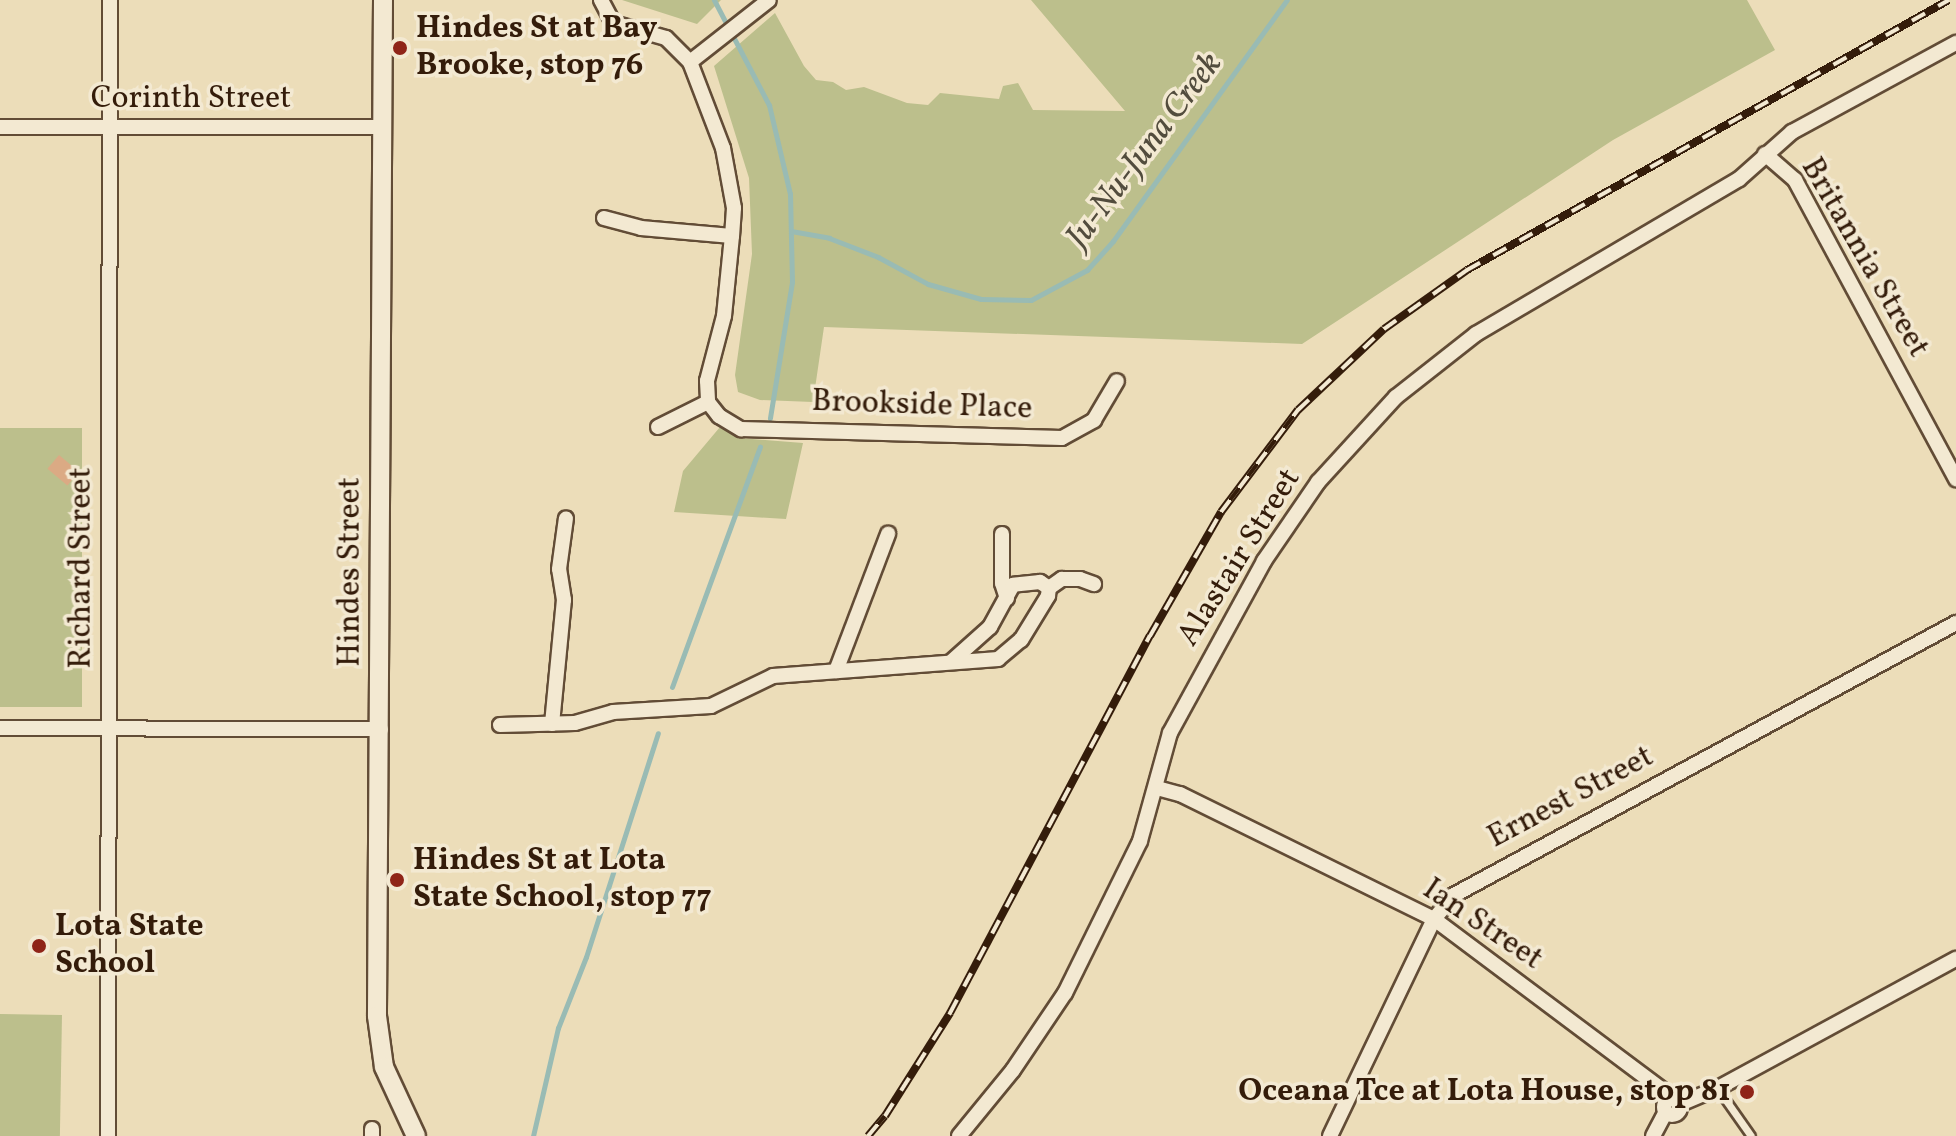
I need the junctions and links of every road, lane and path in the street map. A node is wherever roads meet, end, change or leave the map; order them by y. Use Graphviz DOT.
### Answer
graph roads {
  1 [pos="110,0"];
  2 [pos="383,0"];
  3 [pos="601,0"];
  4 [pos="769,0"];
  5 [pos="1956,43"];
  6 [pos="690,62"];
  7 [pos="0,127"];
  8 [pos="111,127"];
  9 [pos="381,127"];
  10 [pos="1765,154"];
  11 [pos="604,218"];
  12 [pos="732,236"];
  13 [pos="1117,381"];
  14 [pos="708,402"];
  15 [pos="658,427"];
  16 [pos="1956,479"];
  17 [pos="566,518"];
  18 [pos="888,534"];
  19 [pos="1002,534"];
  20 [pos="1094,584"];
  21 [pos="1049,588"];
  22 [pos="1007,598"];
  23 [pos="1956,623"];
  24 [pos="952,661"];
  25 [pos="836,671"];
  26 [pos="552,724"];
  27 [pos="500,725"];
  28 [pos="0,728"];
  29 [pos="109,728"];
  30 [pos="381,729"];
  31 [pos="1157,788"];
  32 [pos="1434,919"];
  33 [pos="1956,959"];
  34 [pos="1718,1088"];
  35 [pos="1671,1106"];
  36 [pos="108,1136"];
  37 [pos="416,1136"];
  38 [pos="959,1136"];
  39 [pos="1330,1136"];
  40 [pos="1653,1136"];
  41 [pos="1751,1136"];
  1 -- 8 [label="street, Richard Street"];
  2 -- 9 [label="street, Hindes Street"];
  3 -- 6 [label="street"];
  4 -- 6 [label="street"];
  5 -- 10 [label="street, Alastair Street"];
  6 -- 12 [label="street"];
  7 -- 8 [label="street, Corinth Street"];
  8 -- 9 [label="street, Corinth Street"];
  8 -- 29 [label="street, Richard Street"];
  9 -- 30 [label="street, Hindes Street"];
  10 -- 16 [label="street, Britannia Street"];
  10 -- 31 [label="street, Alastair Street"];
  11 -- 12 [label="street"];
  12 -- 14 [label="street"];
  13 -- 14 [label="street, Brookside Place"];
  14 -- 15 [label="street"];
  17 -- 26 [label="street"];
  18 -- 25 [label="street"];
  19 -- 22 [label="street"];
  20 -- 21 [label="street"];
  21 -- 22 [label="street"];
  21 -- 24 [label="street"];
  22 -- 24 [label="street"];
  23 -- 32 [label="street, Ernest Street"];
  24 -- 25 [label="street"];
  25 -- 26 [label="street"];
  26 -- 27 [label="street"];
  28 -- 29 [label="street"];
  29 -- 30 [label="street"];
  29 -- 36 [label="street, Richard Street"];
  30 -- 37 [label="street, Hindes Street"];
  31 -- 32 [label="street, Ian Street"];
  31 -- 38 [label="street, Alastair Street"];
  32 -- 35 [label="street, Ian Street"];
  32 -- 39 [label="street, Ernest Street"];
  33 -- 34 [label="street"];
  34 -- 35 [label="street"];
  34 -- 41 [label="lane"];
  35 -- 40 [label="street"];
}
